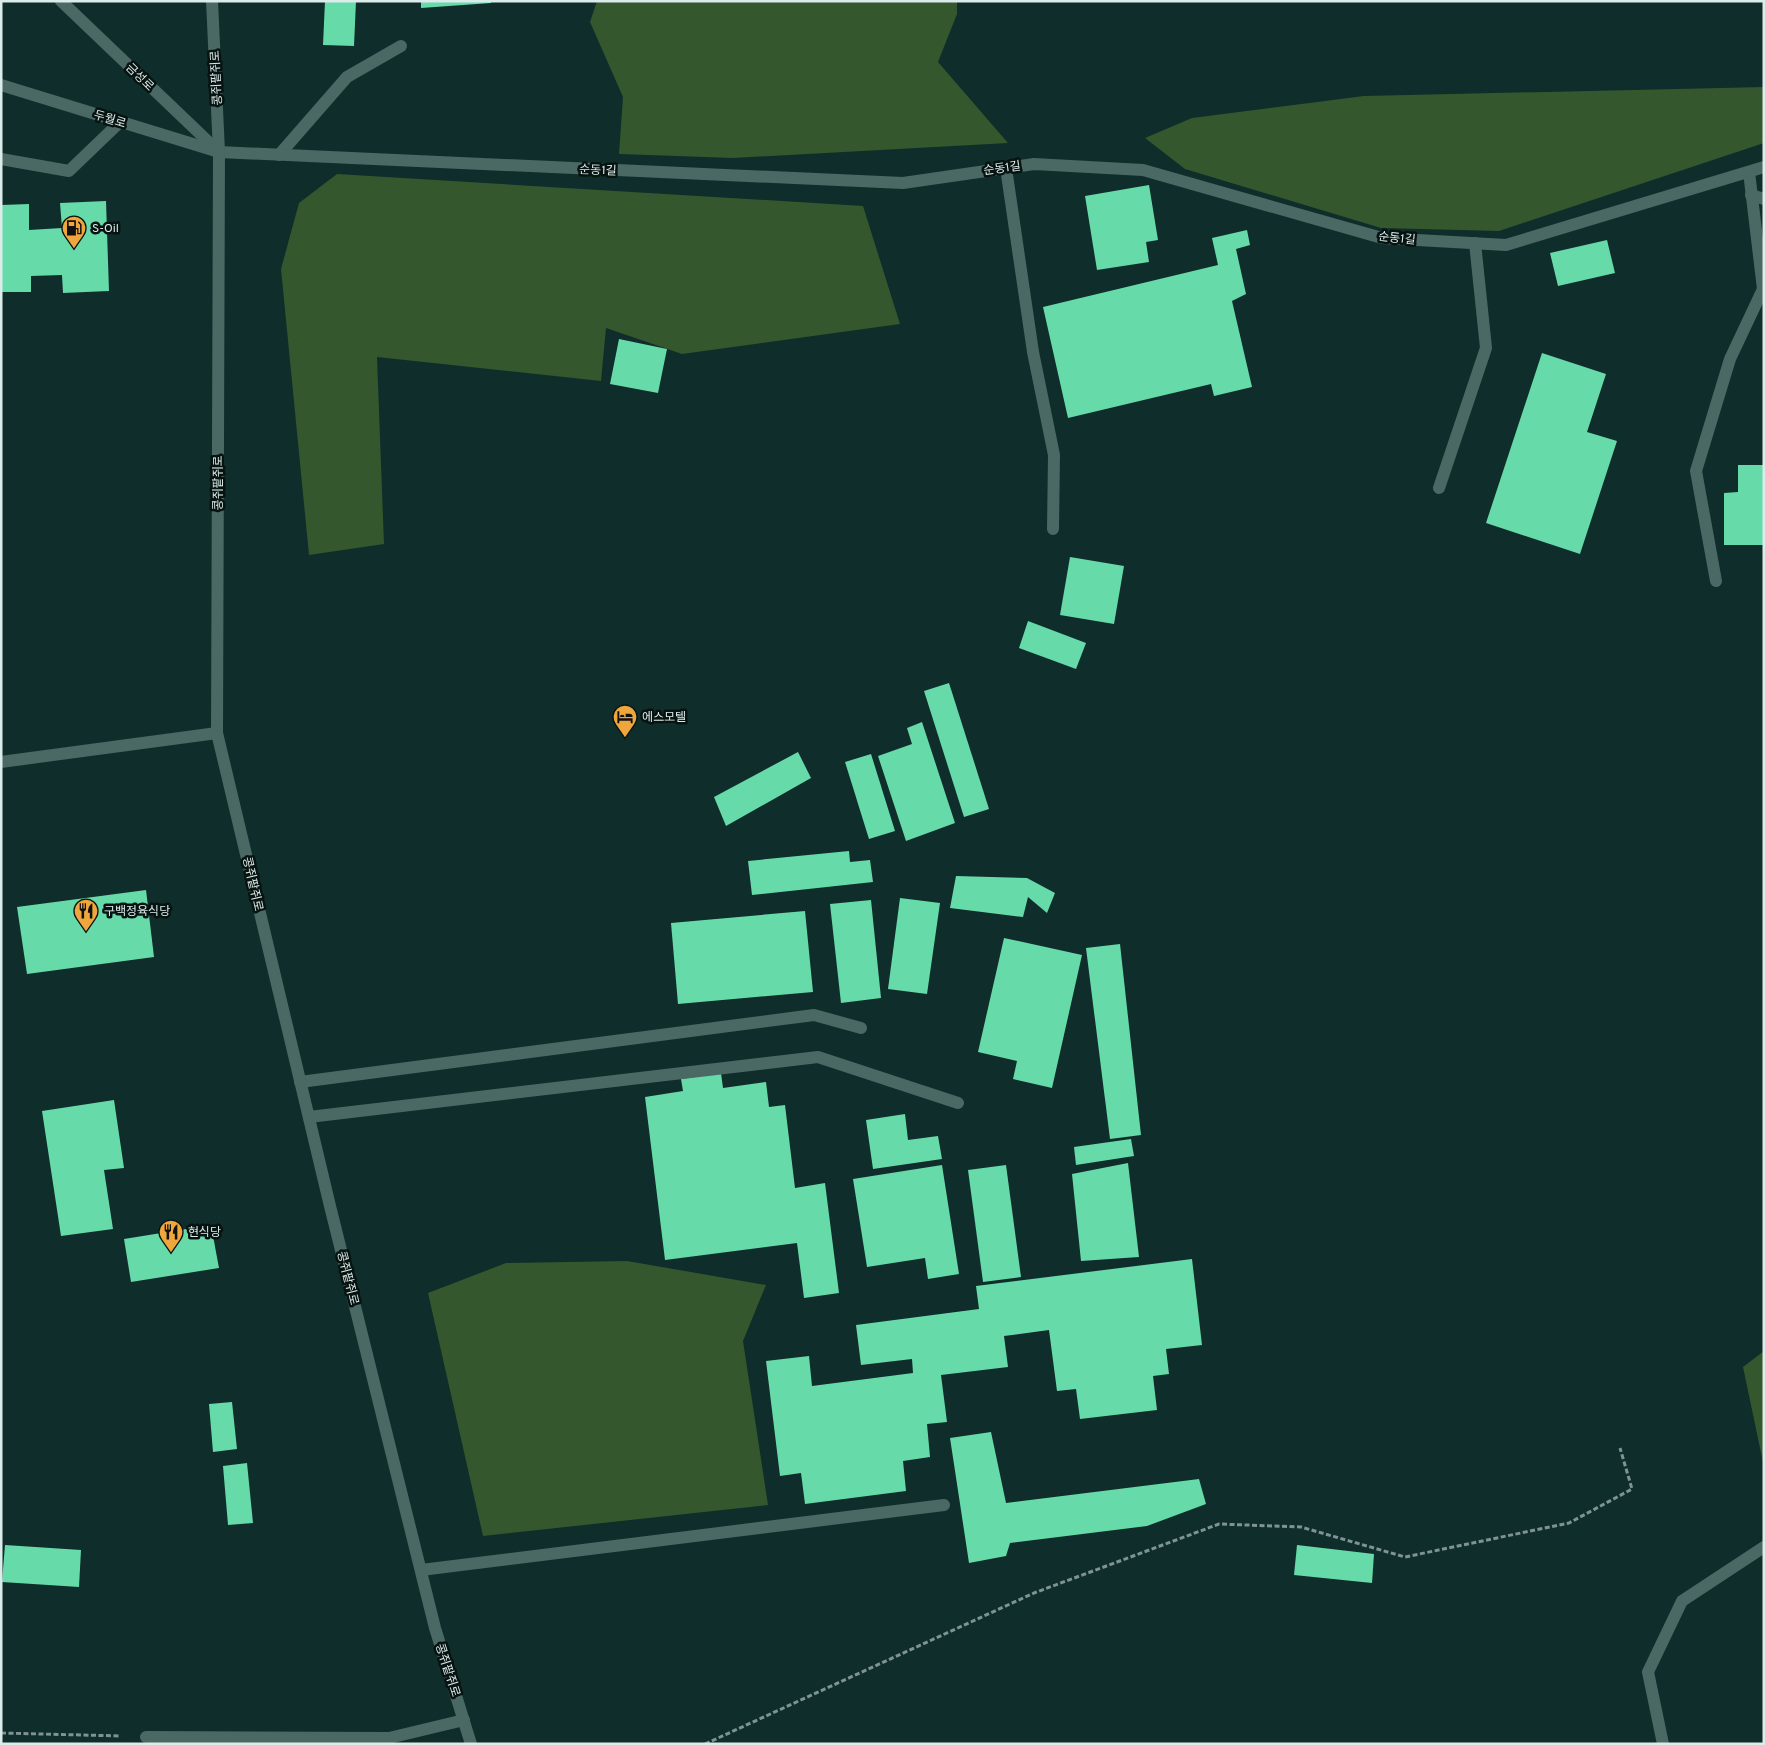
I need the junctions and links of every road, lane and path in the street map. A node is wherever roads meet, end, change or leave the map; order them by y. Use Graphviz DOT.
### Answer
graph roads {
  1 [pos="61,1"];
  2 [pos="212,1"];
  3 [pos="401,46"];
  4 [pos="1,85"];
  5 [pos="120,122"];
  6 [pos="219,152"];
  7 [pos="279,155"];
  8 [pos="1,159"];
  9 [pos="1764,167"];
  10 [pos="1006,168"];
  11 [pos="1749,172"];
  12 [pos="1751,195"];
  13 [pos="1764,199"];
  14 [pos="1475,243"];
  15 [pos="1438,488"];
  16 [pos="1053,529"];
  17 [pos="1716,582"];
  18 [pos="217,733"];
  19 [pos="1,762"];
  20 [pos="861,1028"];
  21 [pos="300,1082"];
  22 [pos="958,1103"];
  23 [pos="309,1118"];
  24 [pos="1620,1448"];
  25 [pos="944,1505"];
  26 [pos="1764,1547"];
  27 [pos="420,1570"];
  28 [pos="464,1720"];
  29 [pos="1,1733"];
  30 [pos="146,1737"];
  31 [pos="471,1744"];
  32 [pos="704,1744"];
  33 [pos="1663,1744"];
  1 -- 6 [label="street, 금성로"];
  2 -- 6 [label="street, 콩쥐팥쥐로"];
  3 -- 7 [label="street"];
  4 -- 5 [label="street, 두월로"];
  5 -- 6 [label="street, 두월로"];
  5 -- 8 [label="street"];
  6 -- 7 [label="street, 순동1길"];
  6 -- 18 [label="street, 콩쥐팥쥐로"];
  7 -- 10 [label="street, 순동1길"];
  9 -- 11 [label="street, 순동1길"];
  10 -- 14 [label="street, 순동1길"];
  10 -- 16 [label="street"];
  11 -- 12 [label="street"];
  11 -- 14 [label="street, 순동1길"];
  12 -- 13 [label="street"];
  12 -- 17 [label="street"];
  14 -- 15 [label="street"];
  18 -- 19 [label="street"];
  18 -- 21 [label="street, 콩쥐팥쥐로"];
  20 -- 21 [label="street"];
  21 -- 23 [label="street, 콩쥐팥쥐로"];
  22 -- 23 [label="street"];
  23 -- 27 [label="street, 콩쥐팥쥐로"];
  24 -- 32 [label="path"];
  25 -- 27 [label="street"];
  26 -- 33 [label="street"];
  27 -- 28 [label="street, 콩쥐팥쥐로"];
  28 -- 30 [label="street"];
  28 -- 31 [label="street, 콩쥐팥쥐로"];
  29 -- 30 [label="path"];
}
